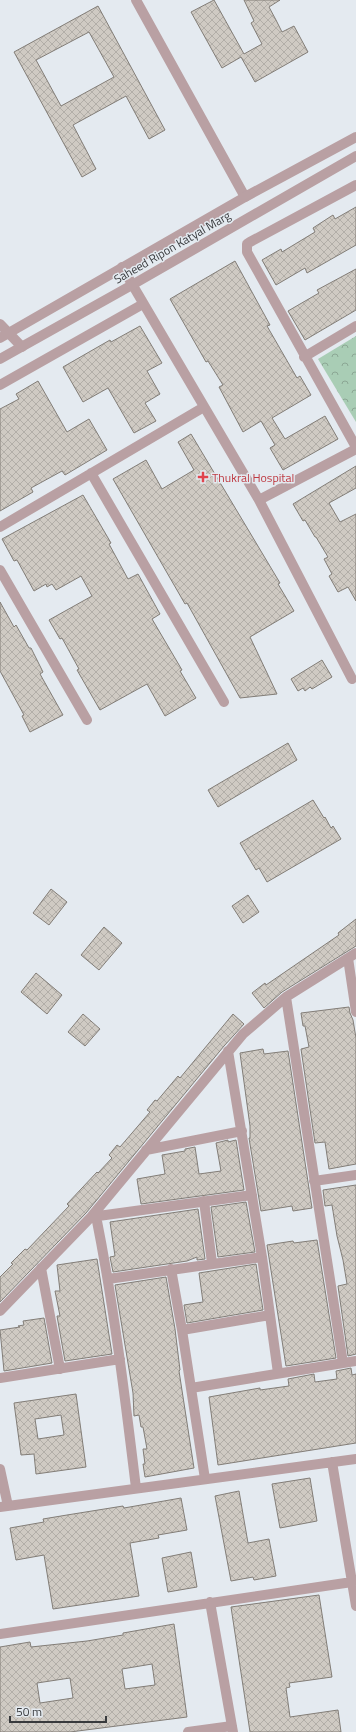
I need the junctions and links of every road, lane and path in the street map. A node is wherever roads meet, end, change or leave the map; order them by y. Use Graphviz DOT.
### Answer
graph roads {
  1 [pos="136,0"];
  2 [pos="356,137"];
  3 [pos="356,156"];
  4 [pos="356,185"];
  5 [pos="245,197"];
  6 [pos="122,267"];
  7 [pos="132,285"];
  8 [pos="143,304"];
  9 [pos="0,324"];
  10 [pos="356,326"];
  11 [pos="10,333"];
  12 [pos="0,338"];
  13 [pos="22,347"];
  14 [pos="304,357"];
  15 [pos="0,359"];
  16 [pos="0,385"];
  17 [pos="204,407"];
  18 [pos="356,448"];
  19 [pos="91,473"];
  20 [pos="259,500"];
  21 [pos="0,527"];
  22 [pos="0,570"];
  23 [pos="352,679"];
  24 [pos="224,702"];
  25 [pos="87,720"];
  26 [pos="352,955"];
  27 [pos="286,997"];
  28 [pos="356,1012"];
  29 [pos="228,1051"];
  30 [pos="242,1131"];
  31 [pos="146,1150"];
  32 [pos="356,1174"];
  33 [pos="314,1181"];
  34 [pos="252,1195"];
  35 [pos="204,1201"];
  36 [pos="93,1216"];
  37 [pos="262,1257"];
  38 [pos="212,1263"];
  39 [pos="41,1268"];
  40 [pos="171,1269"];
  41 [pos="108,1278"];
  42 [pos="0,1311"];
  43 [pos="270,1315"];
  44 [pos="182,1330"];
  45 [pos="120,1359"];
  46 [pos="356,1361"];
  47 [pos="343,1364"];
  48 [pos="60,1369"];
  49 [pos="278,1373"];
  50 [pos="0,1378"];
  51 [pos="191,1388"];
  52 [pos="356,1459"];
  53 [pos="332,1462"];
  54 [pos="0,1469"];
  55 [pos="205,1479"];
  56 [pos="136,1488"];
  57 [pos="4,1506"];
  58 [pos="352,1582"];
  59 [pos="210,1602"];
  60 [pos="356,1606"];
  61 [pos="0,1634"];
  62 [pos="232,1729"];
  63 [pos="188,1732"];
  1 -- 5 [label="street"];
  2 -- 5 [label="street, Saheed Ripon Katyal Marg"];
  3 -- 7 [label="street, Saheed Ripon Katyal Marg"];
  4 -- 14 [label="street"];
  5 -- 6 [label="street, Saheed Ripon Katyal Marg"];
  6 -- 7 [label="street"];
  6 -- 11 [label="street, Saheed Ripon Katyal Marg"];
  7 -- 8 [label="street"];
  7 -- 13 [label="street, Saheed Ripon Katyal Marg"];
  8 -- 16 [label="street"];
  8 -- 17 [label="street"];
  9 -- 11 [label="street"];
  10 -- 14 [label="street"];
  11 -- 12 [label="street, Saheed Ripon Katyal Marg"];
  11 -- 13 [label="street"];
  13 -- 15 [label="street, Saheed Ripon Katyal Marg"];
  14 -- 18 [label="street"];
  17 -- 19 [label="street"];
  17 -- 20 [label="street"];
  18 -- 20 [label="street"];
  19 -- 21 [label="street"];
  19 -- 24 [label="street"];
  20 -- 23 [label="street"];
  22 -- 25 [label="street"];
  26 -- 27 [label="street"];
  26 -- 28 [label="street"];
  27 -- 29 [label="street"];
  27 -- 33 [label="street"];
  29 -- 30 [label="street"];
  29 -- 31 [label="street"];
  30 -- 31 [label="street"];
  30 -- 34 [label="street"];
  31 -- 36 [label="street"];
  32 -- 33 [label="street"];
  33 -- 47 [label="street"];
  34 -- 35 [label="street"];
  34 -- 37 [label="street"];
  35 -- 36 [label="street"];
  35 -- 38 [label="street"];
  36 -- 39 [label="street"];
  36 -- 41 [label="street"];
  37 -- 38 [label="street"];
  37 -- 43 [label="street"];
  38 -- 40 [label="street"];
  39 -- 42 [label="street"];
  39 -- 48 [label="street"];
  40 -- 41 [label="street"];
  40 -- 44 [label="street"];
  41 -- 45 [label="street"];
  43 -- 44 [label="street"];
  43 -- 49 [label="street"];
  44 -- 51 [label="street"];
  45 -- 48 [label="street"];
  45 -- 56 [label="street"];
  46 -- 47 [label="street"];
  47 -- 49 [label="street"];
  48 -- 50 [label="street"];
  49 -- 51 [label="street"];
  51 -- 55 [label="street"];
  52 -- 53 [label="street"];
  53 -- 55 [label="street"];
  53 -- 58 [label="street"];
  54 -- 57 [label="street"];
  55 -- 56 [label="street"];
  56 -- 57 [label="street"];
  58 -- 59 [label="street"];
  58 -- 60 [label="street"];
  59 -- 61 [label="street"];
  59 -- 62 [label="street"];
  62 -- 63 [label="street"];
}
